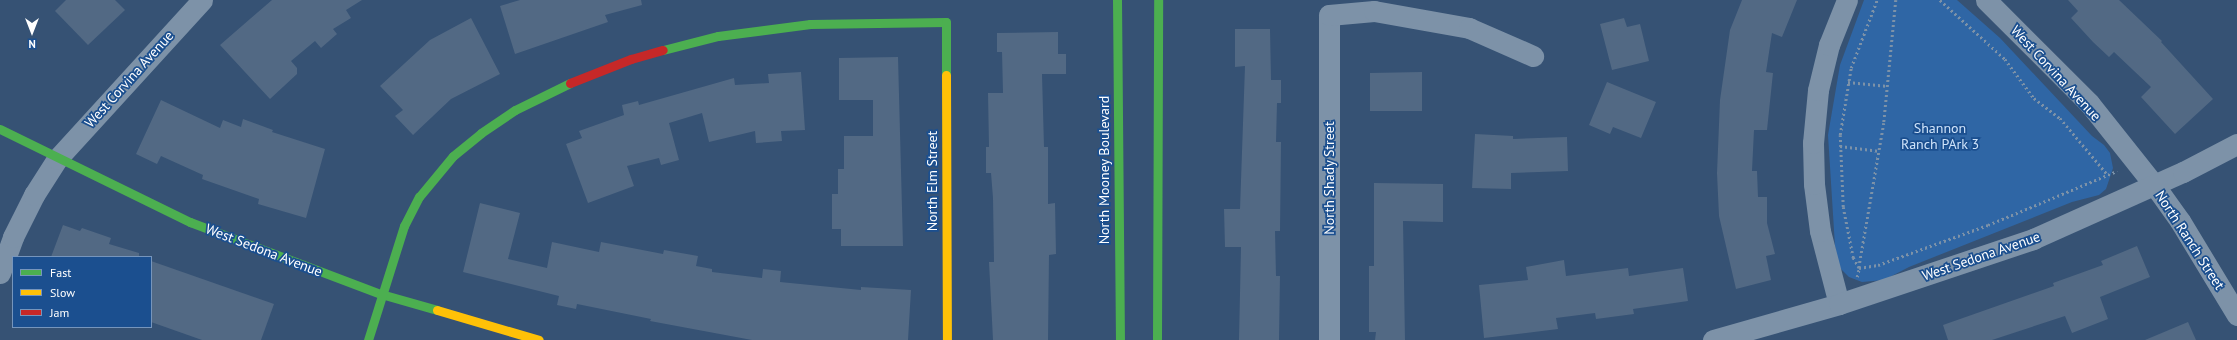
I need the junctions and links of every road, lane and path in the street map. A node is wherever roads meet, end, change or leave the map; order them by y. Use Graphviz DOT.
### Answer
graph roads {
  1 [pos="202,0"];
  2 [pos="1117,0"];
  3 [pos="1158,0"];
  4 [pos="1847,0"];
  5 [pos="1877,0"];
  6 [pos="1896,0"];
  7 [pos="1940,0"];
  8 [pos="1986,0"];
  9 [pos="1533,56"];
  10 [pos="1848,82"];
  11 [pos="1888,86"];
  12 [pos="0,129"];
  13 [pos="2237,144"];
  14 [pos="1840,146"];
  15 [pos="1880,151"];
  16 [pos="57,159"];
  17 [pos="2154,186"];
  18 [pos="1859,268"];
  19 [pos="0,273"];
  20 [pos="381,294"];
  21 [pos="1839,304"];
  22 [pos="2237,315"];
  23 [pos="368,340"];
  24 [pos="539,340"];
  25 [pos="947,340"];
  26 [pos="1120,340"];
  27 [pos="1157,340"];
  28 [pos="1329,340"];
  29 [pos="1713,340"];
  1 -- 16 [label="street, West Corvina Avenue"];
  2 -- 26 [label="street, North Mooney Boulevard"];
  3 -- 27 [label="street"];
  4 -- 21 [label="street"];
  5 -- 10 [label="path"];
  6 -- 11 [label="path"];
  7 -- 18 [label="path"];
  8 -- 17 [label="street, West Corvina Avenue"];
  9 -- 28 [label="street, North Shady Street"];
  10 -- 11 [label="path"];
  10 -- 14 [label="path"];
  11 -- 15 [label="path"];
  12 -- 16 [label="street, West Sedona Avenue"];
  13 -- 17 [label="street, West Sedona Avenue"];
  14 -- 15 [label="path"];
  14 -- 18 [label="path"];
  15 -- 18 [label="path"];
  16 -- 19 [label="street, West Corvina Avenue"];
  16 -- 20 [label="street, West Sedona Avenue"];
  17 -- 21 [label="street, West Sedona Avenue"];
  17 -- 22 [label="street, North Ranch Street"];
  20 -- 23 [label="street"];
  20 -- 24 [label="street, West Sedona Avenue"];
  20 -- 25 [label="street, North Elm Street"];
  21 -- 29 [label="street, West Sedona Avenue"];
}
